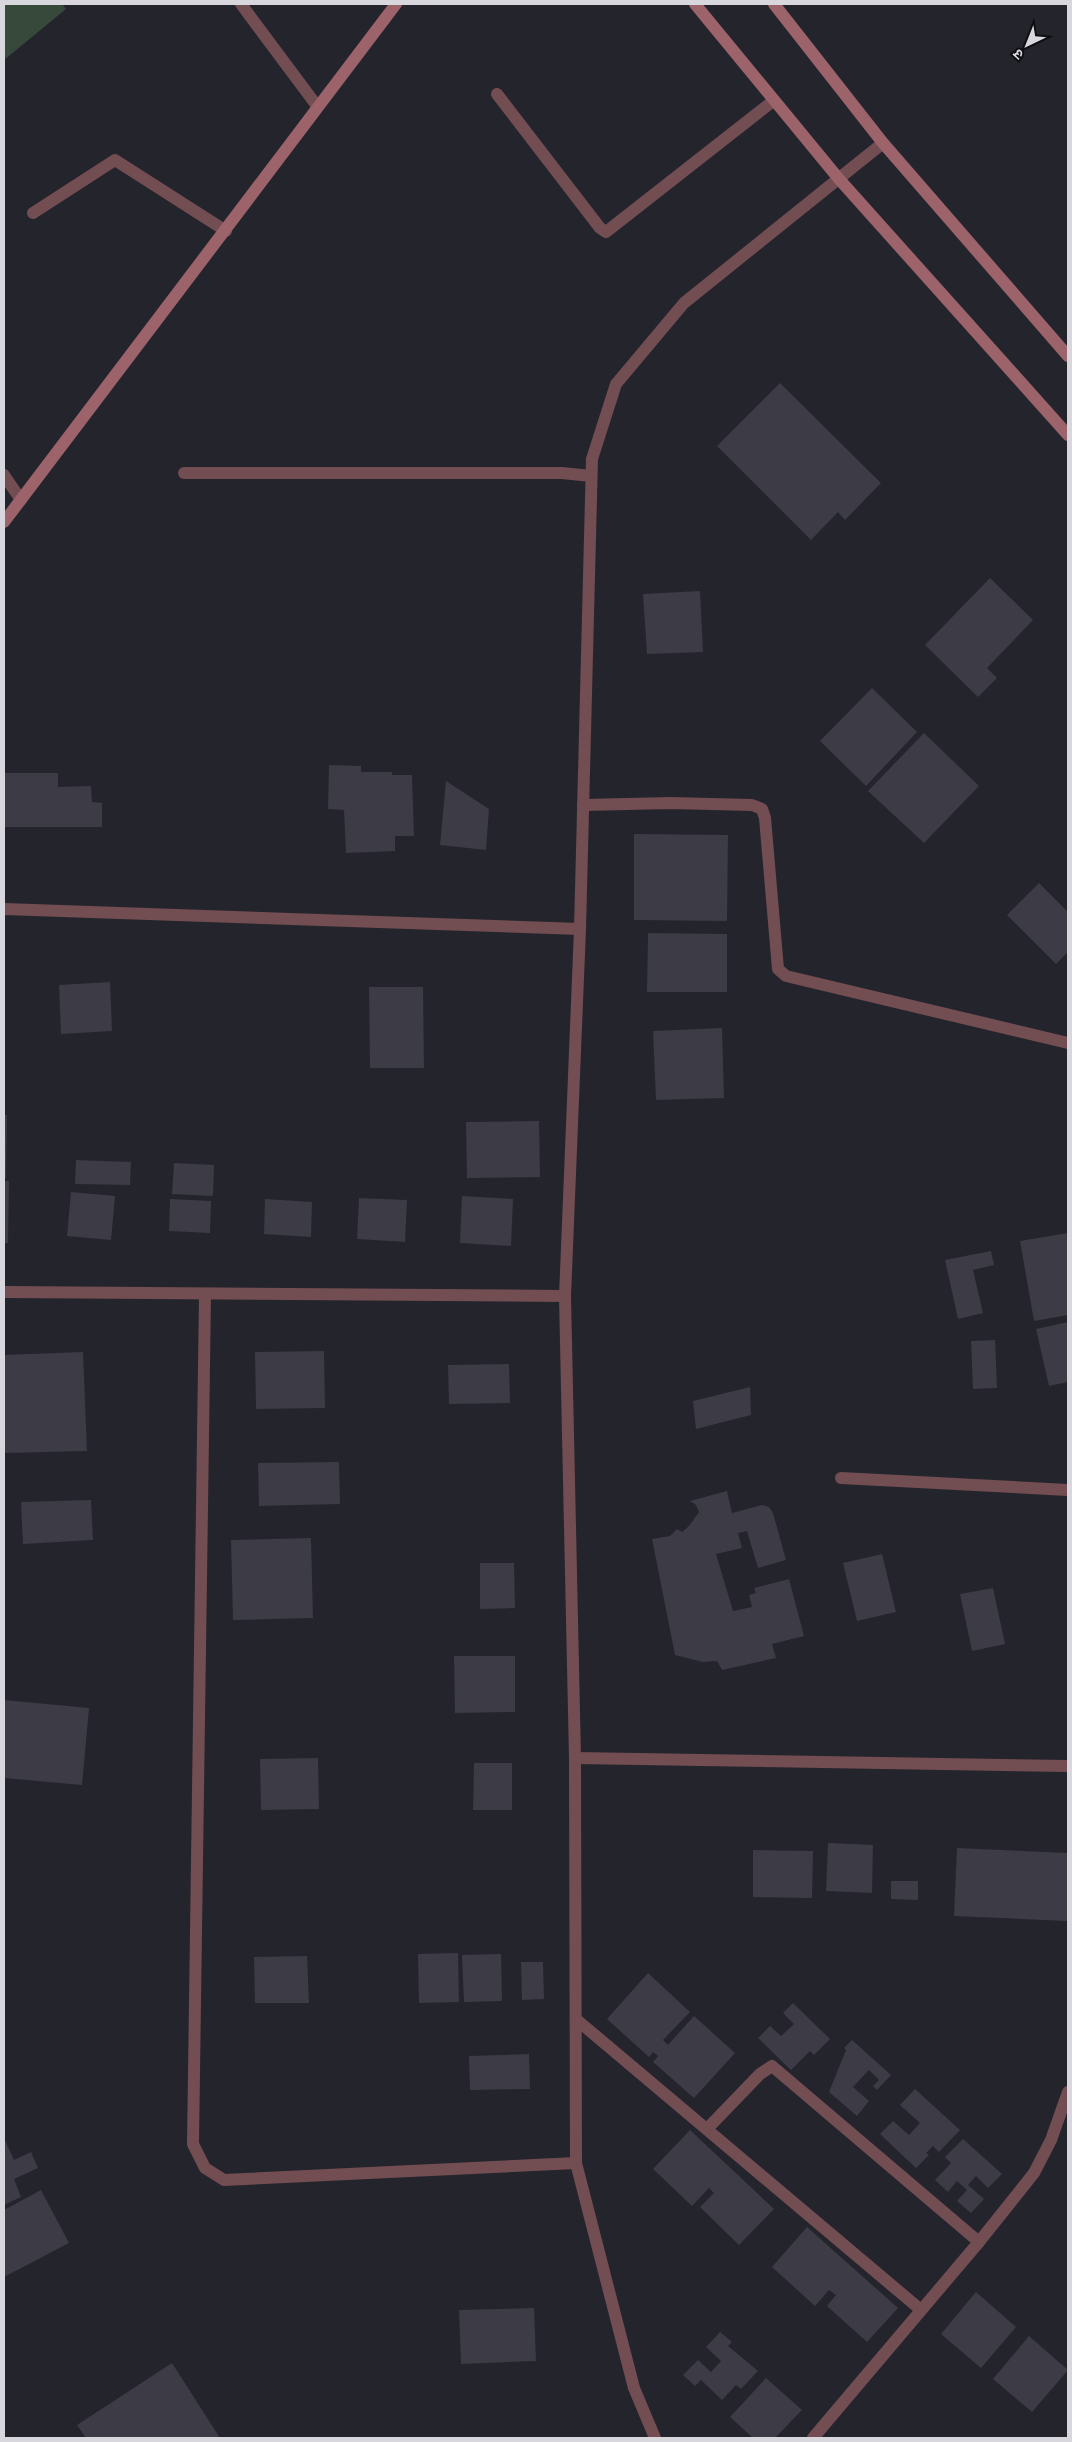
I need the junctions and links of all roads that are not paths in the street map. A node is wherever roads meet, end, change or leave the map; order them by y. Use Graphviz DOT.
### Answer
graph roads {
  1 [pos="241,4"];
  2 [pos="396,4"];
  3 [pos="695,4"];
  4 [pos="774,4"];
  5 [pos="497,94"];
  6 [pos="773,101"];
  7 [pos="316,106"];
  8 [pos="883,143"];
  9 [pos="839,179"];
  10 [pos="32,213"];
  11 [pos="226,231"];
  12 [pos="1068,356"];
  13 [pos="1068,435"];
  14 [pos="184,473"];
  15 [pos="4,475"];
  16 [pos="592,476"];
  17 [pos="21,500"];
  18 [pos="4,522"];
  19 [pos="584,805"];
  20 [pos="4,909"];
  21 [pos="580,929"];
  22 [pos="1068,1043"];
  23 [pos="4,1292"];
  24 [pos="205,1295"];
  25 [pos="565,1296"];
  26 [pos="841,1478"];
  27 [pos="1068,1490"];
  28 [pos="575,1758"];
  29 [pos="1068,1766"];
  30 [pos="577,2020"];
  31 [pos="1068,2092"];
  32 [pos="707,2129"];
  33 [pos="576,2163"];
  34 [pos="979,2242"];
  35 [pos="921,2310"];
  36 [pos="655,2438"];
  37 [pos="813,2438"];
  1 -- 7 [label="street"];
  2 -- 7 [label="main road"];
  3 -- 6 [label="main road"];
  4 -- 8 [label="main road"];
  5 -- 6 [label="street"];
  6 -- 9 [label="main road"];
  7 -- 11 [label="main road"];
  8 -- 9 [label="street"];
  8 -- 12 [label="main road"];
  9 -- 13 [label="main road"];
  9 -- 16 [label="street"];
  10 -- 11 [label="street"];
  11 -- 17 [label="main road"];
  14 -- 16 [label="street"];
  15 -- 17 [label="street"];
  16 -- 19 [label="street"];
  17 -- 18 [label="main road"];
  19 -- 21 [label="street"];
  19 -- 22 [label="street"];
  20 -- 21 [label="street"];
  21 -- 25 [label="street"];
  23 -- 24 [label="street"];
  24 -- 25 [label="street"];
  24 -- 33 [label="street"];
  25 -- 28 [label="street"];
  26 -- 27 [label="street"];
  28 -- 29 [label="street"];
  28 -- 30 [label="street"];
  30 -- 32 [label="street"];
  30 -- 33 [label="street"];
  31 -- 34 [label="street"];
  32 -- 34 [label="street"];
  32 -- 35 [label="street"];
  33 -- 36 [label="street"];
  34 -- 35 [label="street"];
  35 -- 37 [label="street"];
}
